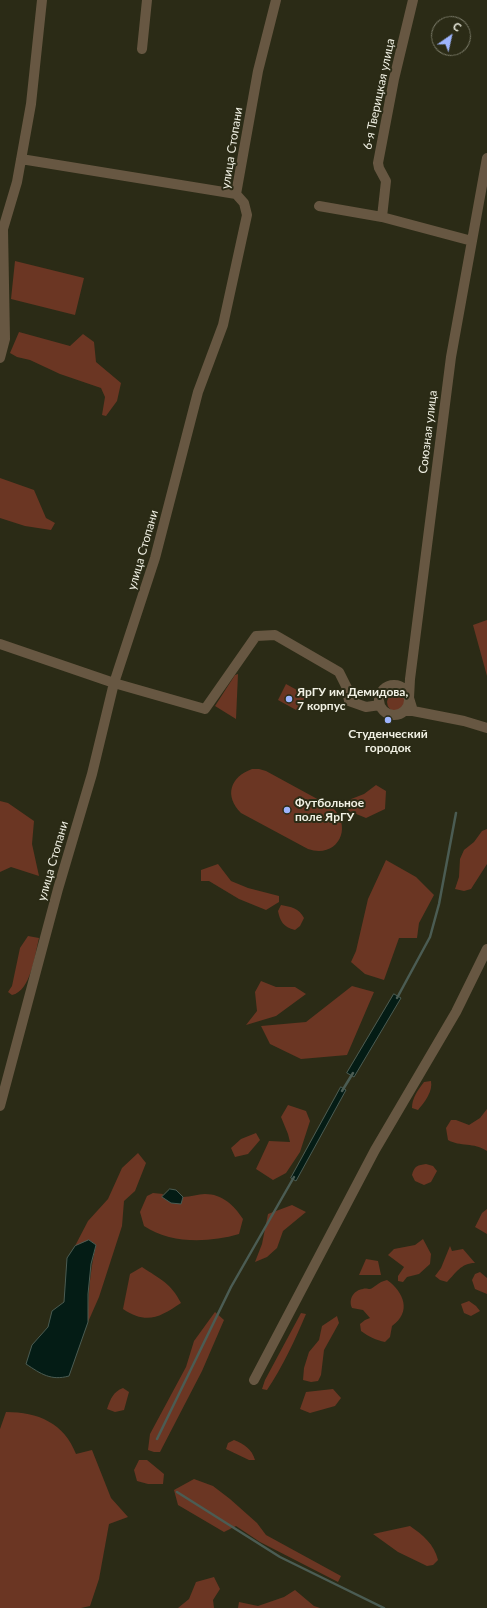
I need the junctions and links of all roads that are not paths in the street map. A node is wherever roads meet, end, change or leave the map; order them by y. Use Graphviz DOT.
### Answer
graph roads {
  1 [pos="42,0"];
  2 [pos="147,0"];
  3 [pos="276,0"];
  4 [pos="413,0"];
  5 [pos="142,49"];
  6 [pos="487,158"];
  7 [pos="21,159"];
  8 [pos="236,194"];
  9 [pos="319,206"];
  10 [pos="382,217"];
  11 [pos="1,229"];
  12 [pos="472,241"];
  13 [pos="1,258"];
  14 [pos="0,358"];
  15 [pos="0,644"];
  16 [pos="114,683"];
  17 [pos="409,698"];
  18 [pos="380,705"];
  19 [pos="409,711"];
  20 [pos="487,728"];
  21 [pos="487,948"];
  22 [pos="0,1106"];
  23 [pos="254,1380"];
  1 -- 7 [label="street"];
  2 -- 5 [label="street"];
  3 -- 8 [label="street, улица Стопани"];
  4 -- 10 [label="street, 6-я Тверицкая улица"];
  6 -- 12 [label="street, Союзная улица"];
  7 -- 8 [label="street"];
  7 -- 11 [label="street"];
  8 -- 16 [label="street, улица Стопани"];
  9 -- 10 [label="street"];
  10 -- 12 [label="street"];
  11 -- 13 [label="street"];
  12 -- 17 [label="street, Союзная улица"];
  13 -- 14 [label="street"];
  15 -- 16 [label="street"];
  16 -- 18 [label="street"];
  16 -- 22 [label="street, улица Стопани"];
  17 -- 18 [label="street"];
  17 -- 19 [label="street, Союзная улица"];
  18 -- 19 [label="street"];
  19 -- 20 [label="street"];
  21 -- 23 [label="street"];
}
